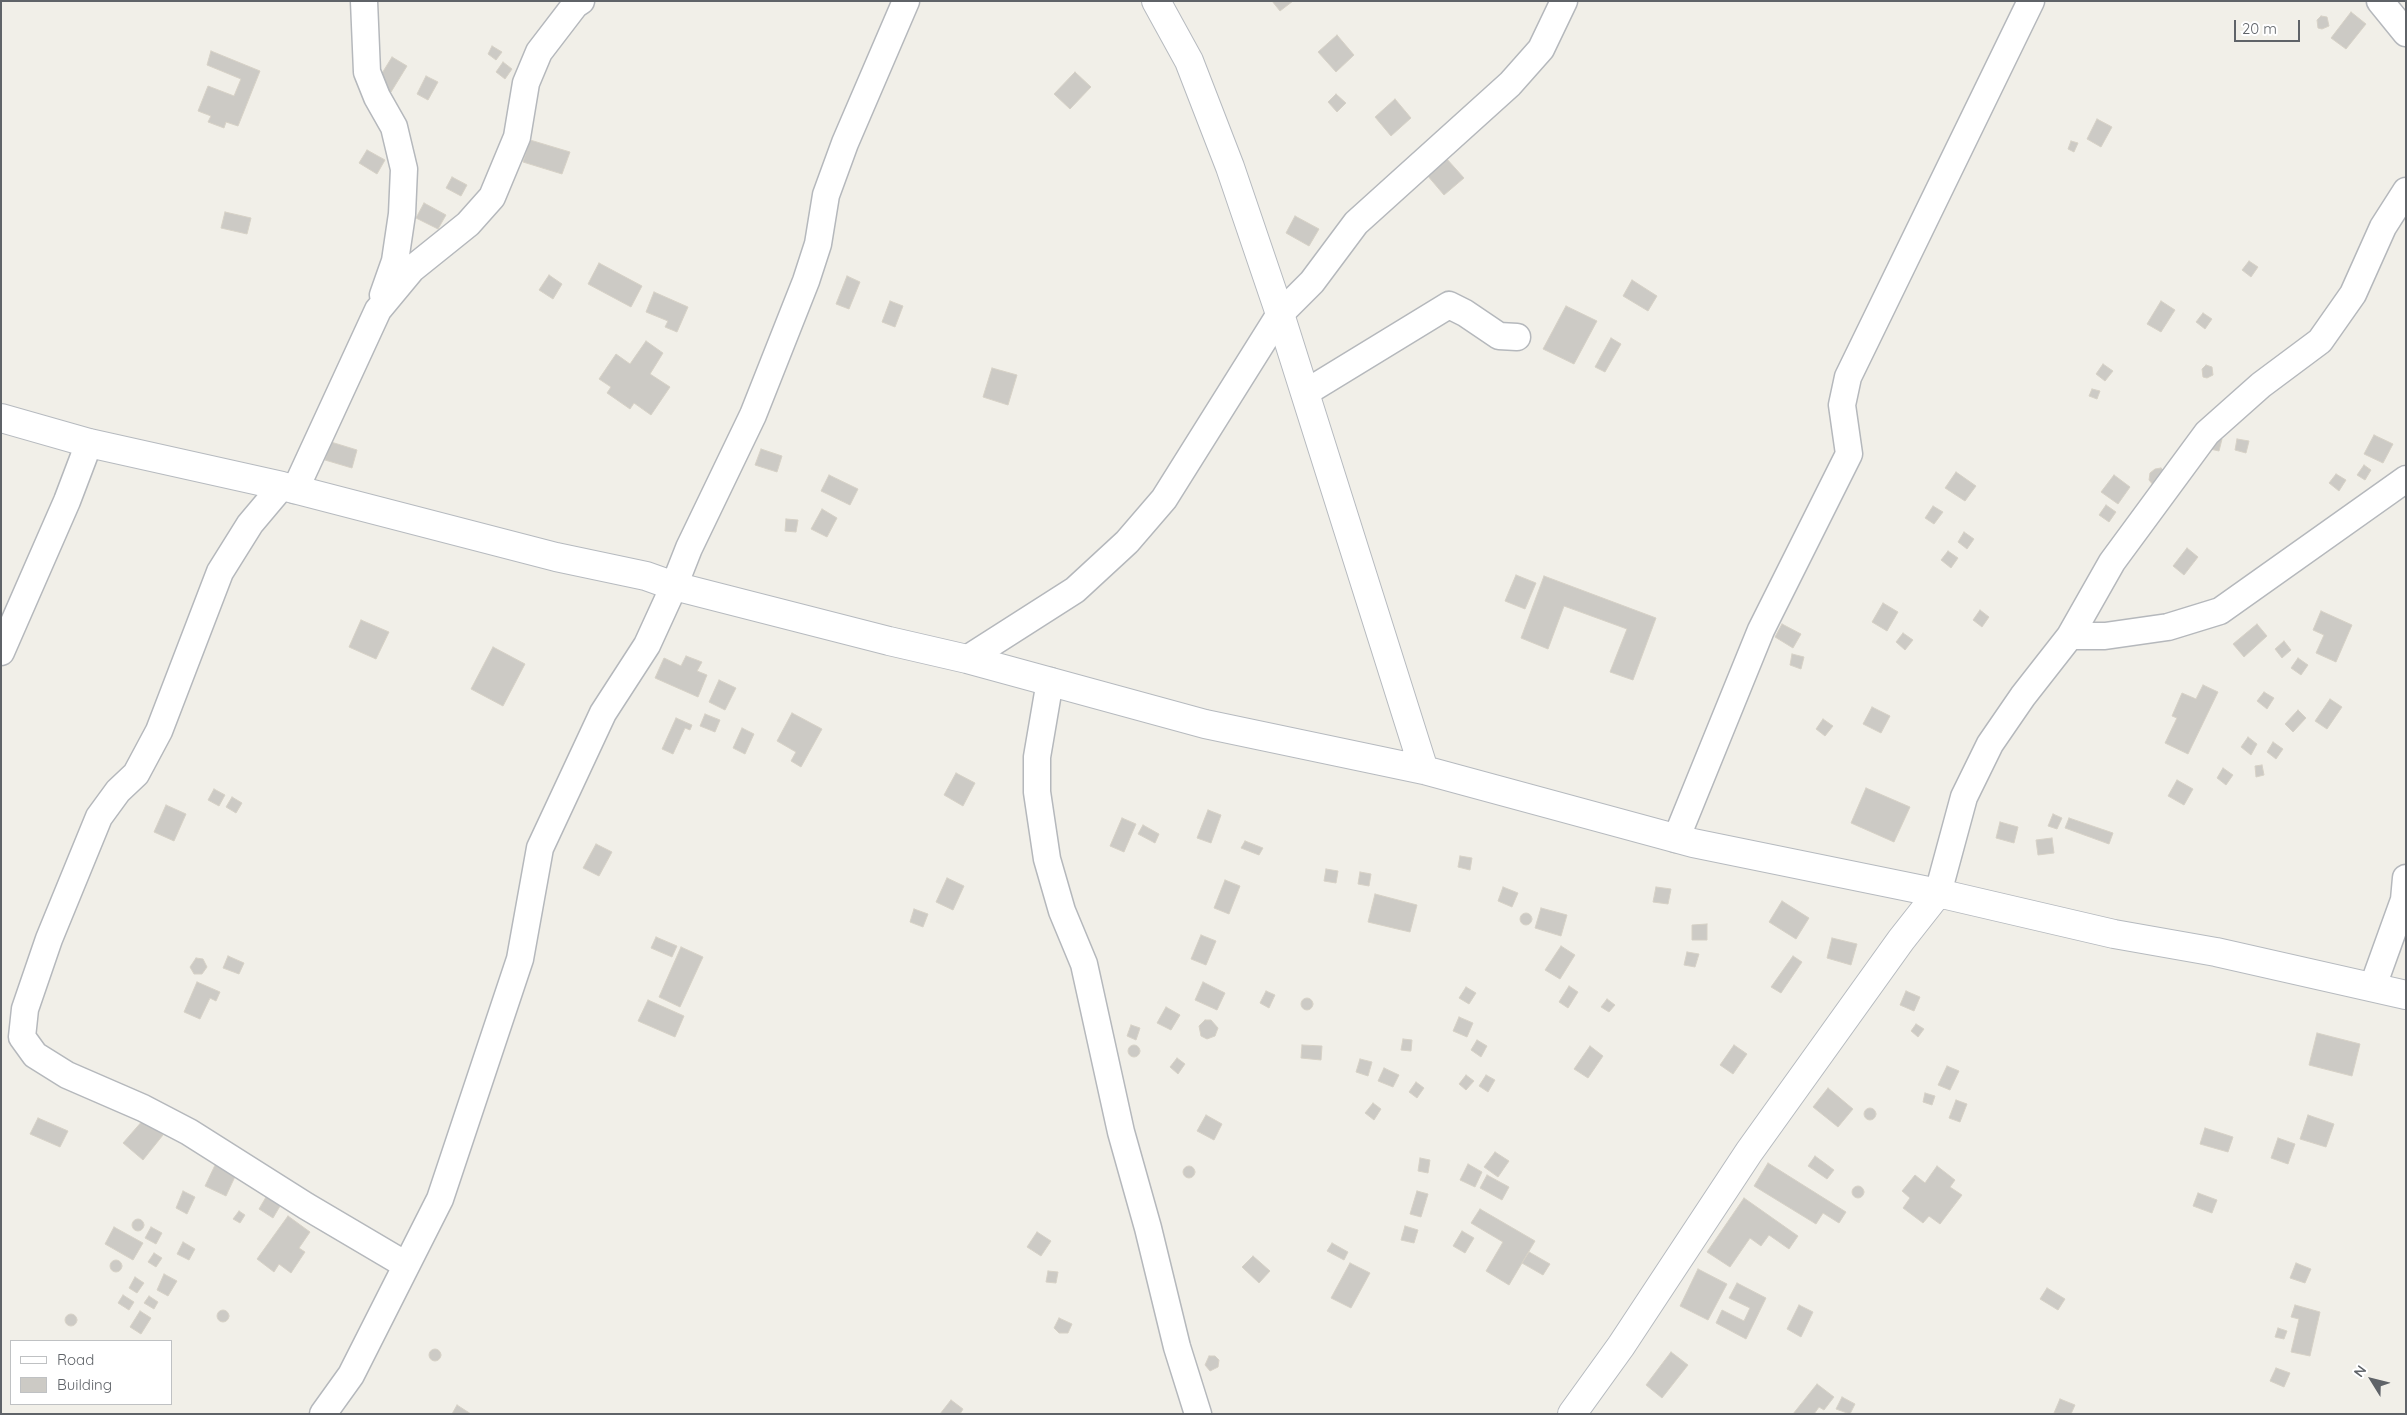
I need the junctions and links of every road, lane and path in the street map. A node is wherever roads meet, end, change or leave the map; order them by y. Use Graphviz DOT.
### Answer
graph roads {
  1 [pos="364,1"];
  2 [pos="581,1"];
  3 [pos="906,1"];
  4 [pos="1156,1"];
  5 [pos="1564,1"];
  6 [pos="2031,1"];
  7 [pos="2380,1"];
  8 [pos="2406,33"];
  9 [pos="2406,190"];
  10 [pos="378,310"];
  11 [pos="1280,314"];
  12 [pos="1516,337"];
  13 [pos="1305,393"];
  14 [pos="1,418"];
  15 [pos="89,443"];
  16 [pos="2406,479"];
  17 [pos="288,488"];
  18 [pos="674,586"];
  19 [pos="2070,636"];
  20 [pos="1,652"];
  21 [pos="967,659"];
  22 [pos="1050,682"];
  23 [pos="1424,770"];
  24 [pos="1676,839"];
  25 [pos="2406,878"];
  26 [pos="1938,893"];
  27 [pos="2373,986"];
  28 [pos="2406,995"];
  29 [pos="406,1264"];
  30 [pos="323,1414"];
  31 [pos="1198,1414"];
  32 [pos="1572,1414"];
  1 -- 10 [label="street"];
  2 -- 10 [label="street"];
  3 -- 18 [label="street"];
  4 -- 11 [label="street"];
  5 -- 11 [label="street"];
  6 -- 24 [label="street"];
  7 -- 8 [label="street"];
  9 -- 19 [label="street"];
  10 -- 17 [label="street"];
  11 -- 13 [label="street"];
  11 -- 21 [label="street"];
  12 -- 13 [label="street"];
  13 -- 23 [label="street"];
  14 -- 15 [label="street"];
  15 -- 17 [label="street"];
  15 -- 20 [label="street"];
  16 -- 19 [label="street"];
  17 -- 18 [label="street"];
  17 -- 29 [label="street"];
  18 -- 21 [label="street"];
  18 -- 29 [label="street"];
  19 -- 26 [label="street"];
  21 -- 22 [label="street"];
  22 -- 23 [label="street"];
  22 -- 31 [label="street"];
  23 -- 24 [label="street"];
  24 -- 26 [label="street"];
  25 -- 27 [label="street"];
  26 -- 27 [label="street"];
  26 -- 32 [label="street"];
  27 -- 28 [label="street"];
  29 -- 30 [label="street"];
}
